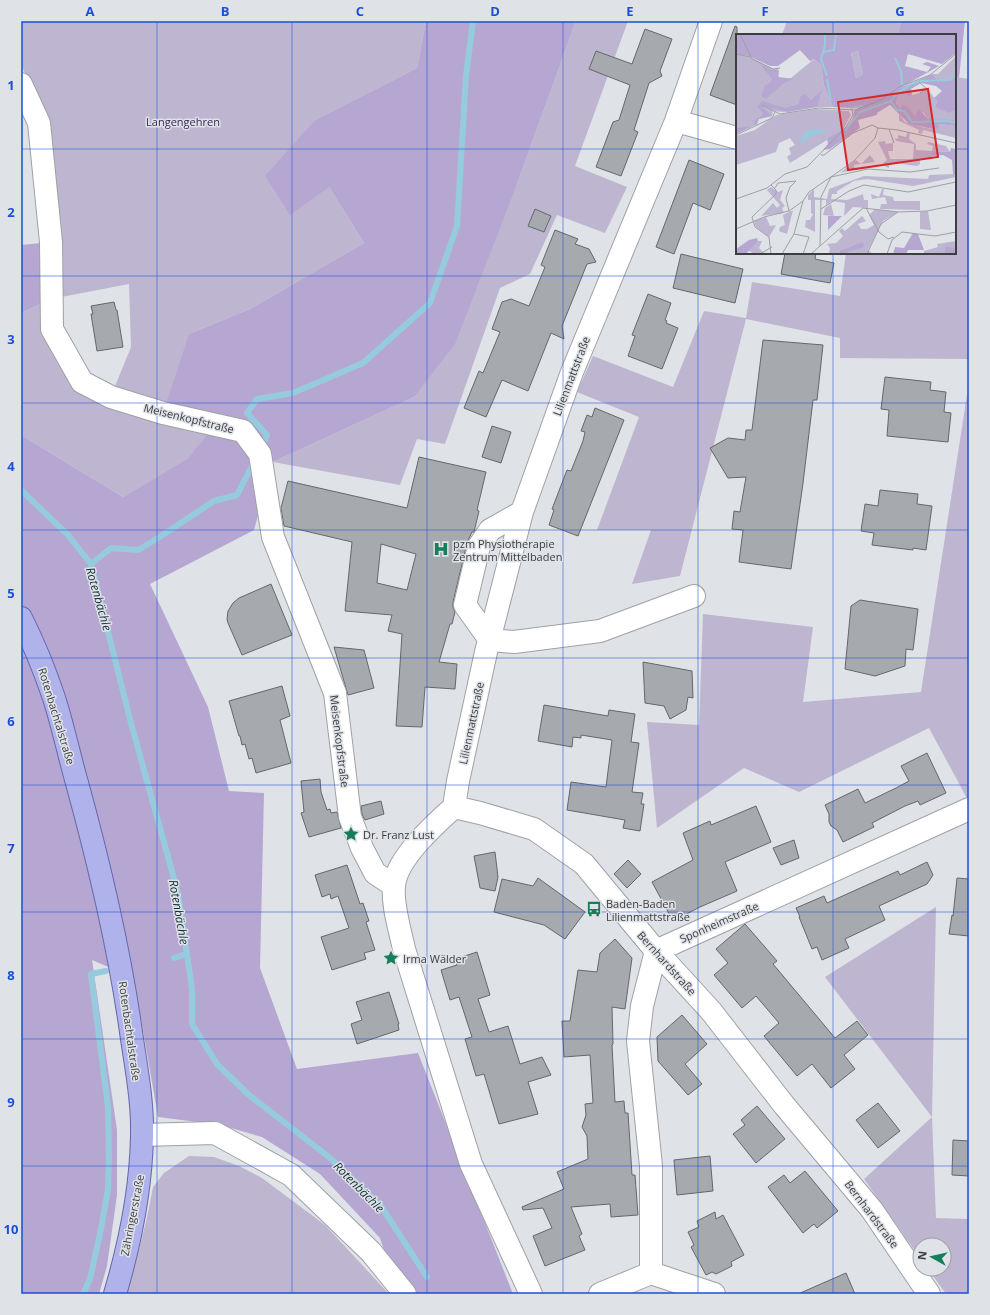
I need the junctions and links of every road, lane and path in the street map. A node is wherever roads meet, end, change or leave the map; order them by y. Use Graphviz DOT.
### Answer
graph roads {
  1 [pos="711,21"];
  2 [pos="21,84"];
  3 [pos="676,121"];
  4 [pos="736,138"];
  5 [pos="522,512"];
  6 [pos="694,596"];
  7 [pos="21,618"];
  8 [pos="490,640"];
  9 [pos="454,807"];
  10 [pos="969,810"];
  11 [pos="394,885"];
  12 [pos="656,951"];
  13 [pos="142,1135"];
  14 [pos="651,1273"];
  15 [pos="115,1294"];
  16 [pos="405,1294"];
  17 [pos="530,1294"];
  18 [pos="600,1294"];
  19 [pos="714,1294"];
  20 [pos="929,1294"];
  1 -- 3 [label="street, Lilienmattstraße"];
  2 -- 11 [label="street, Meisenkopfstraße"];
  3 -- 4 [label="street"];
  3 -- 5 [label="street, Lilienmattstraße"];
  5 -- 8 [label="street, Lilienmattstraße"];
  5 -- 8 [label="street"];
  6 -- 8 [label="street"];
  7 -- 13 [label="main road, Rotenbachtalstraße"];
  8 -- 9 [label="street, Lilienmattstraße"];
  9 -- 11 [label="street"];
  9 -- 12 [label="street, Bernhardstraße"];
  10 -- 12 [label="street, Sponheimstraße"];
  11 -- 17 [label="street"];
  12 -- 14 [label="street"];
  12 -- 20 [label="street, Bernhardstraße"];
  13 -- 15 [label="main road, Zähringerstraße"];
  13 -- 16 [label="street"];
  14 -- 18 [label="street"];
  14 -- 19 [label="street"];
}
